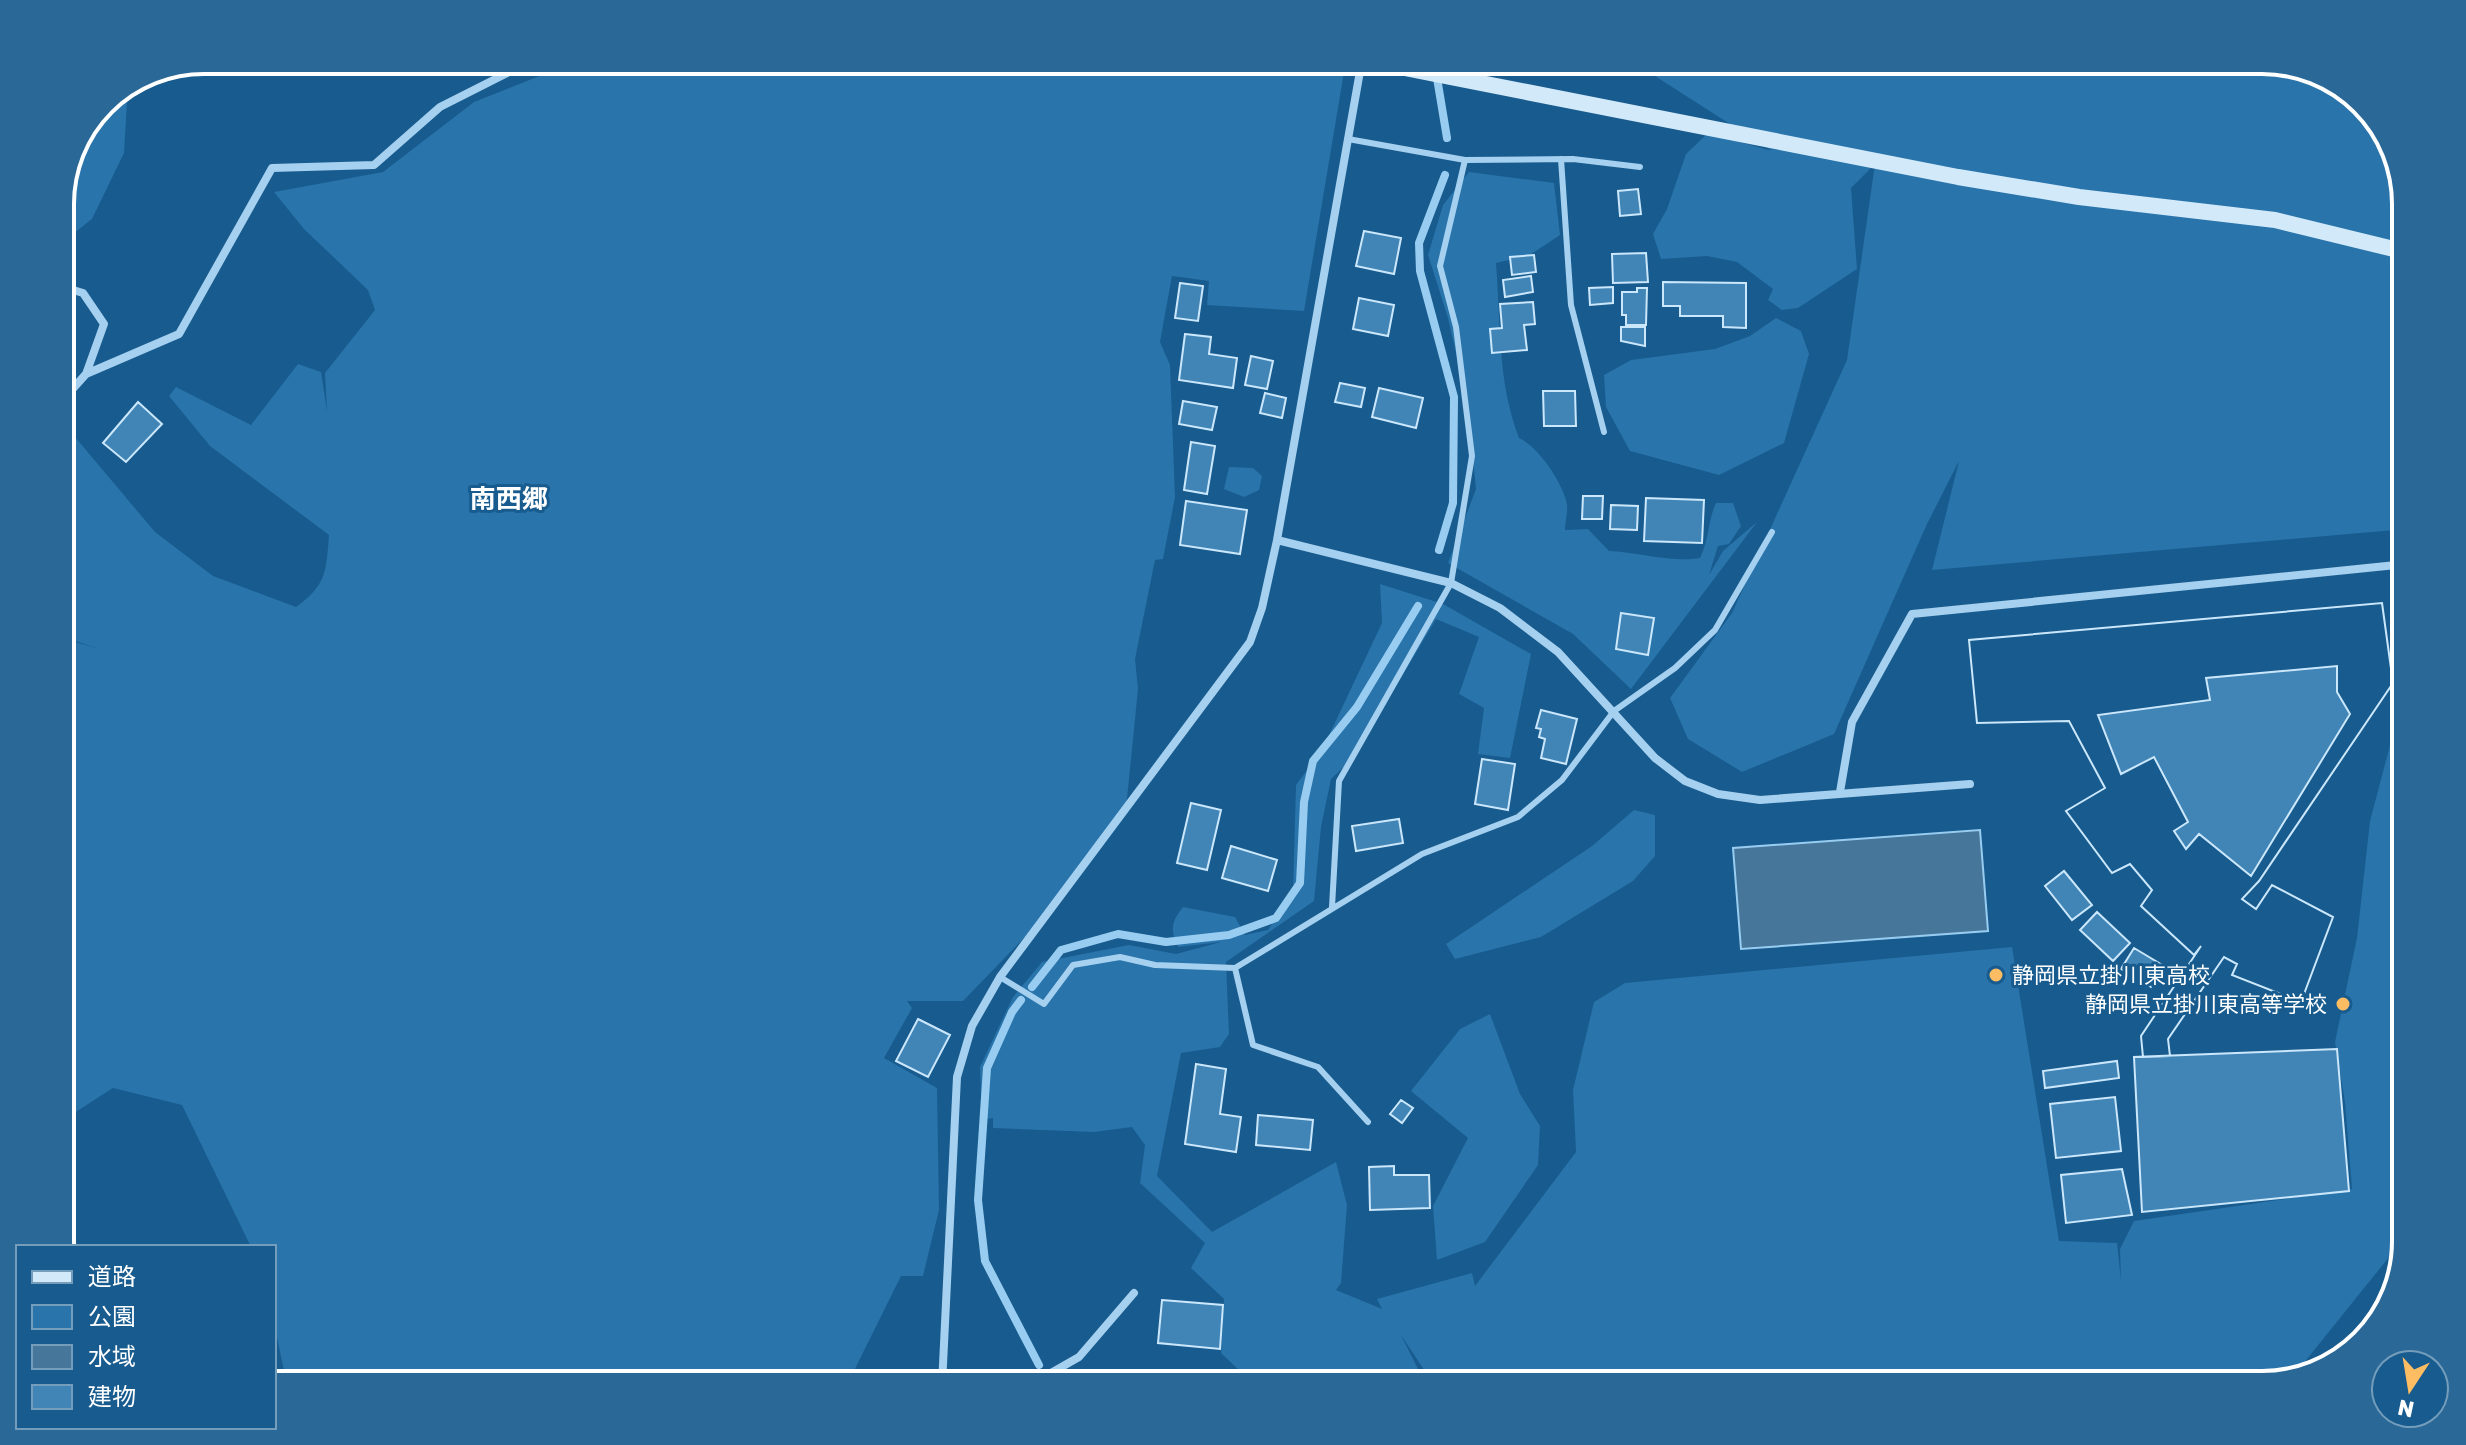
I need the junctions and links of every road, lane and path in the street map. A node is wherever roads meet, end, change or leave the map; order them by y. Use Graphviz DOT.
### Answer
graph roads {
  1 [pos="505,74"];
  2 [pos="1360,74"];
  3 [pos="1434,74"];
  4 [pos="1348,139"];
  5 [pos="1561,159"];
  6 [pos="1465,160"];
  7 [pos="1640,167"];
  8 [pos="2392,249"];
  9 [pos="74,290"];
  10 [pos="86,374"];
  11 [pos="74,387"];
  12 [pos="1604,432"];
  13 [pos="1772,532"];
  14 [pos="1277,540"];
  15 [pos="2392,565"];
  16 [pos="1451,583"];
  17 [pos="1614,711"];
  18 [pos="1970,784"];
  19 [pos="1840,792"];
  20 [pos="1332,907"];
  21 [pos="1235,968"];
  22 [pos="1000,977"];
  23 [pos="1368,1122"];
  24 [pos="1134,1293"];
  25 [pos="943,1371"];
  26 [pos="1055,1371"];
  1 -- 10 [label="street"];
  2 -- 4 [label="street"];
  3 -- 8 [label="street"];
  4 -- 6 [label="lane"];
  4 -- 14 [label="street"];
  5 -- 6 [label="lane"];
  5 -- 7 [label="lane"];
  5 -- 12 [label="lane"];
  6 -- 16 [label="lane"];
  9 -- 10 [label="street"];
  10 -- 11 [label="street"];
  13 -- 17 [label="lane"];
  14 -- 16 [label="street"];
  14 -- 22 [label="street"];
  15 -- 19 [label="street"];
  16 -- 17 [label="street"];
  16 -- 20 [label="lane"];
  17 -- 19 [label="street"];
  17 -- 20 [label="lane"];
  18 -- 19 [label="street"];
  20 -- 21 [label="lane"];
  21 -- 22 [label="lane"];
  21 -- 23 [label="lane"];
  22 -- 25 [label="street"];
  24 -- 26 [label="street"];
}
